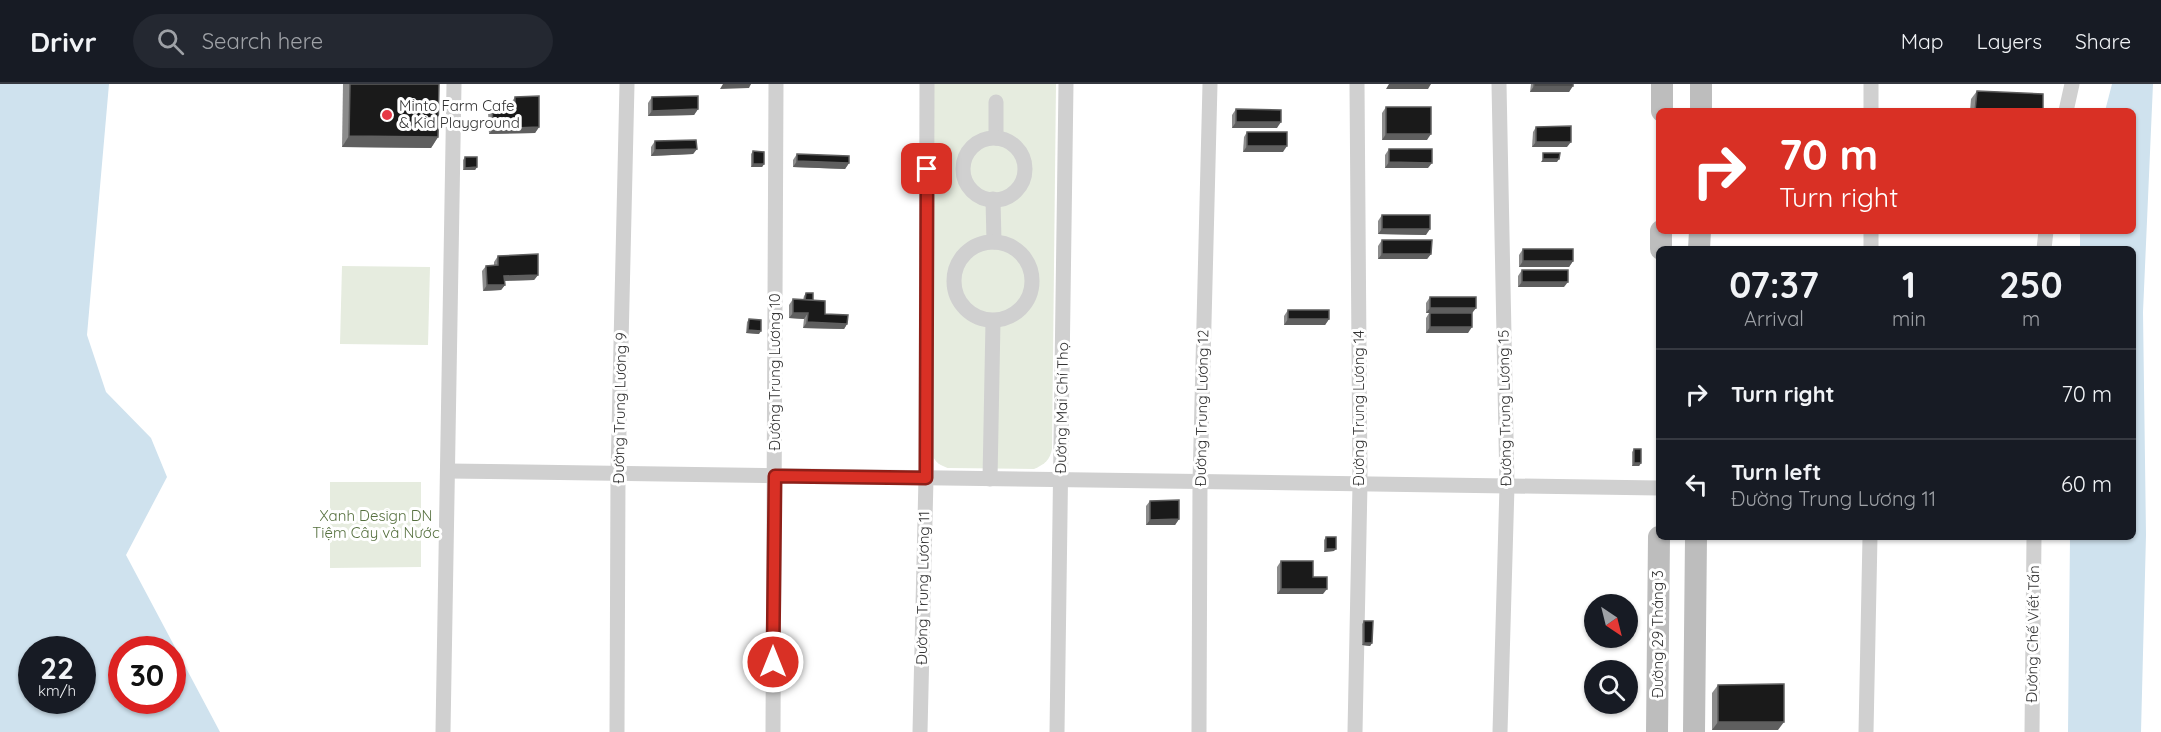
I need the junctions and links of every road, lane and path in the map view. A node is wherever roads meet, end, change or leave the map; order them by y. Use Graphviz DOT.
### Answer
graph roads {
  1 [pos="454,84"];
  2 [pos="627,84"];
  3 [pos="776,84"];
  4 [pos="927,84"];
  5 [pos="1066,84"];
  6 [pos="1210,84"];
  7 [pos="1357,84"];
  8 [pos="1499,84"];
  9 [pos="1662,84"];
  10 [pos="1701,84"];
  11 [pos="1871,84"];
  12 [pos="2072,84"];
  13 [pos="996,102"];
  14 [pos="1662,108"];
  15 [pos="1701,108"];
  16 [pos="1871,108"];
  17 [pos="2067,108"];
  18 [pos="996,138"];
  19 [pos="993,199"];
  20 [pos="994,242"];
  21 [pos="993,321"];
  22 [pos="448,471"];
  23 [pos="618,474"];
  24 [pos="775,476"];
  25 [pos="926,478"];
  26 [pos="990,479"];
  27 [pos="1061,480"];
  28 [pos="1200,482"];
  29 [pos="1360,484"];
  30 [pos="1507,486"];
  31 [pos="1656,488"];
  32 [pos="1659,540"];
  33 [pos="1696,540"];
  34 [pos="1870,540"];
  35 [pos="2034,540"];
  36 [pos="443,732"];
  37 [pos="617,732"];
  38 [pos="772,732"];
  39 [pos="920,732"];
  40 [pos="1057,732"];
  41 [pos="1199,732"];
  42 [pos="1355,732"];
  43 [pos="1500,732"];
  44 [pos="1657,732"];
  45 [pos="1694,732"];
  46 [pos="1866,732"];
  47 [pos="2032,732"];
  1 -- 22 [label="street"];
  2 -- 23 [label="street, Đường Trung Lương 9"];
  3 -- 24 [label="street, Đường Trung Lương 10"];
  4 -- 25 [label="street, Đường Trung Lương 11"];
  5 -- 27 [label="street, Đường Mai Chí Thọ"];
  6 -- 28 [label="street, Đường Trung Lương 12"];
  7 -- 29 [label="street, Đường Trung Lương 14"];
  8 -- 30 [label="street, Đường Trung Lương 15"];
  9 -- 14 [label="street"];
  10 -- 15 [label="street"];
  11 -- 16 [label="street"];
  12 -- 17 [label="street"];
  13 -- 18 [label="street"];
  18 -- 19 [label="street"];
  18 -- 19 [label="street"];
  19 -- 20 [label="street"];
  20 -- 21 [label="street"];
  20 -- 21 [label="street"];
  21 -- 26 [label="street"];
  22 -- 23 [label="street"];
  22 -- 36 [label="street"];
  23 -- 24 [label="street"];
  23 -- 37 [label="street, Đường Trung Lương 9"];
  24 -- 25 [label="street"];
  24 -- 38 [label="street, Đường Trung Lương 10"];
  25 -- 26 [label="street"];
  25 -- 39 [label="street, Đường Trung Lương 11"];
  26 -- 27 [label="street"];
  27 -- 28 [label="street"];
  27 -- 40 [label="street, Đường Mai Chí Thọ"];
  28 -- 29 [label="street"];
  28 -- 41 [label="street, Đường Trung Lương 12"];
  29 -- 30 [label="street"];
  29 -- 42 [label="street, Đường Trung Lương 14"];
  30 -- 31 [label="street"];
  30 -- 43 [label="street, Đường Trung Lương 15"];
  32 -- 44 [label="street, Đường 29 Tháng 3"];
  33 -- 45 [label="street"];
  34 -- 46 [label="street"];
  35 -- 47 [label="street, Đường Chế Viết Tấn"];
}
